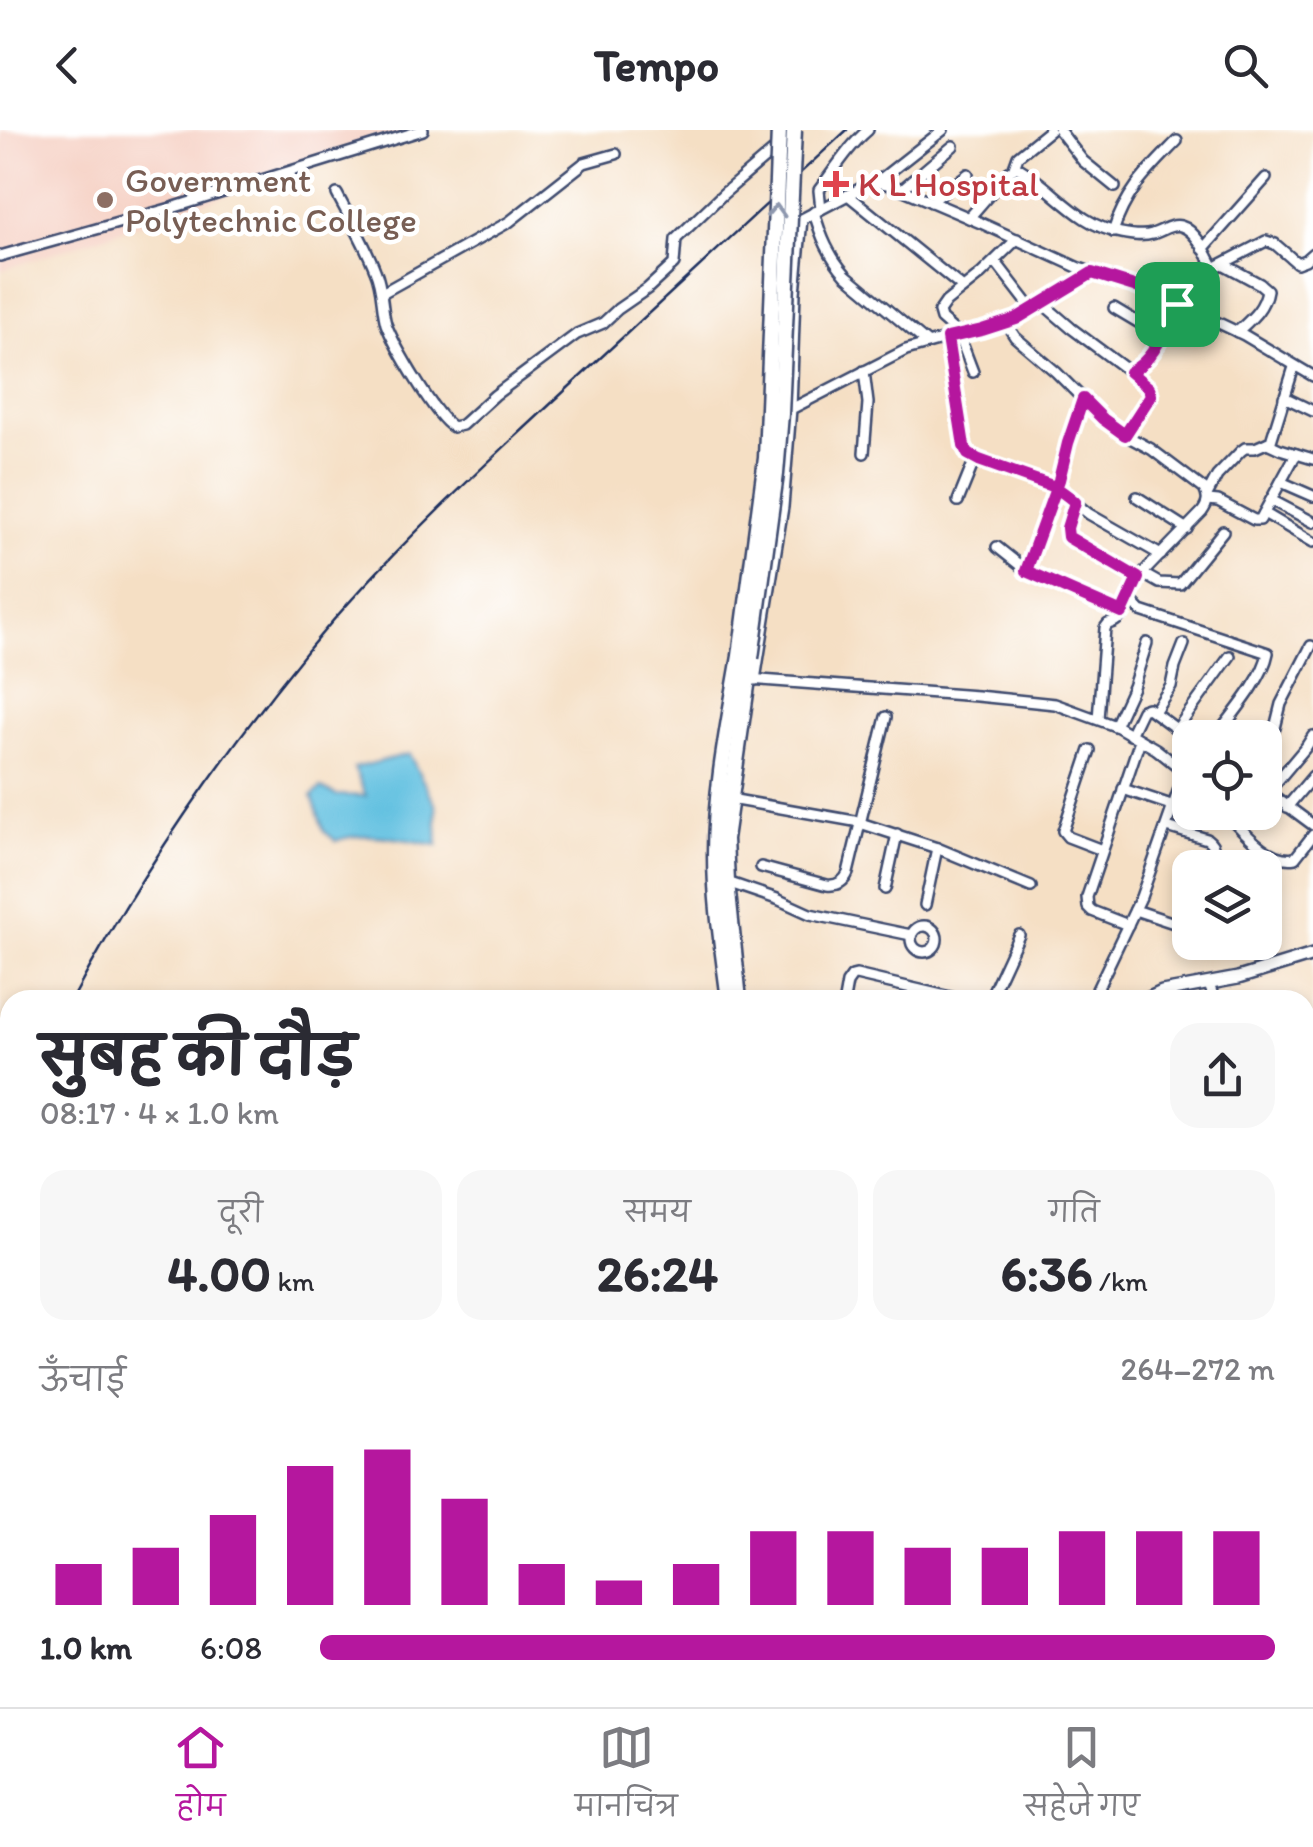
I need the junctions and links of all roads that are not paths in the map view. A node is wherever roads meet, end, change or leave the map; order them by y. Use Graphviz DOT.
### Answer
graph roads {
  1 [pos="423,130"];
  2 [pos="779,130"];
  3 [pos="796,130"];
  4 [pos="868,130"];
  5 [pos="942,130"];
  6 [pos="1050,130"];
  7 [pos="1059,130"];
  8 [pos="1178,141"];
  9 [pos="954,146"];
  10 [pos="616,154"];
  11 [pos="1014,168"];
  12 [pos="968,174"];
  13 [pos="1266,178"];
  14 [pos="876,182"];
  15 [pos="1115,187"];
  16 [pos="902,190"];
  17 [pos="337,194"];
  18 [pos="848,195"];
  19 [pos="931,202"];
  20 [pos="818,211"];
  21 [pos="969,218"];
  22 [pos="1113,232"];
  23 [pos="1017,239"];
  24 [pos="1202,250"];
  25 [pos="1313,253"];
  26 [pos="0,256"];
  27 [pos="995,261"];
  28 [pos="1218,266"];
  29 [pos="1092,273"];
  30 [pos="963,288"];
  31 [pos="382,294"];
  32 [pos="1042,304"];
  33 [pos="1181,305"];
  34 [pos="1114,308"];
  35 [pos="1032,310"];
  36 [pos="1006,323"];
  37 [pos="1238,332"];
  38 [pos="959,335"];
  39 [pos="1161,336"];
  40 [pos="947,338"];
  41 [pos="927,343"];
  42 [pos="1294,367"];
  43 [pos="864,371"];
  44 [pos="973,372"];
  45 [pos="1130,372"];
  46 [pos="1313,376"];
  47 [pos="1284,397"];
  48 [pos="1083,399"];
  49 [pos="791,409"];
  50 [pos="1313,411"];
  51 [pos="1125,435"];
  52 [pos="1267,443"];
  53 [pos="864,453"];
  54 [pos="1296,454"];
  55 [pos="1313,458"];
  56 [pos="975,459"];
  57 [pos="1280,482"];
  58 [pos="1056,488"];
  59 [pos="1313,496"];
  60 [pos="1137,497"];
  61 [pos="1207,497"];
  62 [pos="1271,500"];
  63 [pos="958,501"];
  64 [pos="1075,502"];
  65 [pos="1264,513"];
  66 [pos="1313,522"];
  67 [pos="1186,529"];
  68 [pos="1223,530"];
  69 [pos="1313,542"];
  70 [pos="997,547"];
  71 [pos="1161,555"];
  72 [pos="1026,571"];
  73 [pos="1140,576"];
  74 [pos="1129,598"];
  75 [pos="1122,613"];
  76 [pos="1147,643"];
  77 [pos="1184,644"];
  78 [pos="1310,646"];
  79 [pos="1230,656"];
  80 [pos="745,657"];
  81 [pos="746,679"];
  82 [pos="1154,712"];
  83 [pos="886,717"];
  84 [pos="1098,719"];
  85 [pos="1184,720"];
  86 [pos="1228,720"];
  87 [pos="1276,720"];
  88 [pos="1172,725"];
  89 [pos="1115,726"];
  90 [pos="1313,736"];
  91 [pos="1135,737"];
  92 [pos="1090,750"];
  93 [pos="1172,761"];
  94 [pos="1282,772"];
  95 [pos="1313,776"];
  96 [pos="1123,789"];
  97 [pos="730,799"];
  98 [pos="1282,804"];
  99 [pos="1172,805"];
  100 [pos="1286,807"];
  101 [pos="1172,811"];
  102 [pos="862,823"];
  103 [pos="1313,825"];
  104 [pos="1166,827"];
  105 [pos="1244,830"];
  106 [pos="896,834"];
  107 [pos="1313,835"];
  108 [pos="936,848"];
  109 [pos="1102,850"];
  110 [pos="1213,850"];
  111 [pos="761,867"];
  112 [pos="726,882"];
  113 [pos="1031,886"];
  114 [pos="886,889"];
  115 [pos="926,905"];
  116 [pos="1135,910"];
  117 [pos="1172,922"];
  118 [pos="1128,924"];
  119 [pos="911,935"];
  120 [pos="1019,935"];
  121 [pos="1313,955"];
  122 [pos="1209,985"];
  123 [pos="728,990"];
  124 [pos="738,990"];
  125 [pos="846,990"];
  126 [pos="920,990"];
  127 [pos="994,990"];
  128 [pos="1097,990"];
  129 [pos="1175,990"];
  130 [pos="1211,990"];
  1 -- 26 [label="street"];
  80 -- 2 [label="main road, one-way, bridge"];
  3 -- 31 [label="street"];
  3 -- 80 [label="main road, bridge"];
  4 -- 20 [label="street"];
  5 -- 14 [label="street"];
  6 -- 11 [label="street"];
  7 -- 15 [label="street"];
  8 -- 22 [label="street"];
  9 -- 16 [label="street"];
  10 -- 31 [label="street"];
  11 -- 21 [label="street"];
  11 -- 22 [label="street"];
  12 -- 19 [label="street"];
  13 -- 24 [label="street"];
  14 -- 16 [label="street"];
  14 -- 18 [label="street"];
  16 -- 19 [label="street"];
  17 -- 31 [label="street"];
  18 -- 20 [label="street"];
  18 -- 30 [label="street"];
  19 -- 21 [label="street"];
  20 -- 41 [label="street"];
  20 -- 49 [label="street"];
  21 -- 23 [label="street"];
  22 -- 24 [label="street"];
  23 -- 27 [label="street"];
  23 -- 29 [label="street"];
  24 -- 28 [label="street"];
  25 -- 28 [label="street"];
  27 -- 30 [label="street"];
  27 -- 35 [label="street"];
  28 -- 33 [label="street"];
  28 -- 37 [label="street"];
  29 -- 32 [label="street"];
  29 -- 33 [label="street"];
  30 -- 38 [label="street"];
  32 -- 35 [label="street"];
  32 -- 45 [label="street"];
  33 -- 37 [label="street"];
  33 -- 39 [label="street"];
  34 -- 39 [label="street"];
  35 -- 36 [label="street"];
  36 -- 38 [label="street"];
  36 -- 48 [label="street"];
  37 -- 42 [label="street"];
  38 -- 40 [label="street"];
  38 -- 44 [label="street"];
  39 -- 45 [label="street"];
  40 -- 41 [label="street"];
  40 -- 56 [label="street"];
  41 -- 43 [label="street"];
  42 -- 46 [label="street"];
  42 -- 47 [label="street"];
  43 -- 49 [label="street"];
  43 -- 53 [label="street"];
  45 -- 51 [label="street"];
  47 -- 50 [label="street"];
  47 -- 52 [label="street"];
  48 -- 51 [label="street"];
  48 -- 58 [label="street"];
  49 -- 81 [label="street"];
  51 -- 61 [label="street"];
  52 -- 54 [label="street"];
  52 -- 61 [label="street"];
  54 -- 55 [label="street"];
  54 -- 57 [label="street"];
  56 -- 58 [label="street"];
  56 -- 63 [label="street"];
  57 -- 59 [label="street"];
  57 -- 62 [label="street"];
  58 -- 64 [label="street"];
  58 -- 72 [label="street"];
  60 -- 67 [label="street"];
  61 -- 65 [label="street"];
  61 -- 67 [label="street"];
  62 -- 65 [label="street"];
  62 -- 66 [label="street"];
  64 -- 71 [label="street"];
  64 -- 73 [label="street"];
  65 -- 69 [label="street"];
  67 -- 71 [label="street"];
  68 -- 73 [label="street"];
  70 -- 72 [label="street"];
  71 -- 73 [label="street"];
  72 -- 75 [label="street"];
  73 -- 74 [label="street"];
  74 -- 75 [label="street"];
  74 -- 86 [label="street"];
  75 -- 84 [label="street"];
  76 -- 89 [label="street"];
  77 -- 82 [label="street"];
  78 -- 87 [label="street"];
  79 -- 85 [label="street"];
  80 -- 81 [label="main road"];
  81 -- 84 [label="street"];
  81 -- 97 [label="main road"];
  81 -- 123 [label="main road"];
  82 -- 88 [label="street"];
  82 -- 91 [label="street"];
  83 -- 102 [label="street"];
  84 -- 89 [label="street"];
  89 -- 91 [label="street"];
  90 -- 94 [label="street"];
  91 -- 93 [label="street"];
  91 -- 96 [label="street"];
  92 -- 109 [label="street"];
  95 -- 100 [label="street"];
  96 -- 99 [label="street"];
  96 -- 109 [label="street"];
  97 -- 102 [label="street"];
  97 -- 112 [label="main road"];
  98 -- 100 [label="street"];
  100 -- 103 [label="street"];
  101 -- 104 [label="street"];
  102 -- 106 [label="street"];
  102 -- 111 [label="street"];
  104 -- 110 [label="street"];
  104 -- 116 [label="street"];
  105 -- 107 [label="street"];
  106 -- 108 [label="street"];
  106 -- 114 [label="street"];
  108 -- 113 [label="street"];
  108 -- 115 [label="street"];
  109 -- 118 [label="street"];
  112 -- 119 [label="street"];
  112 -- 124 [label="main road"];
  116 -- 117 [label="street"];
  116 -- 118 [label="street"];
  118 -- 128 [label="street"];
  120 -- 127 [label="street"];
  121 -- 122 [label="street"];
  122 -- 129 [label="street"];
  122 -- 130 [label="street"];
  125 -- 126 [label="street"];
}
